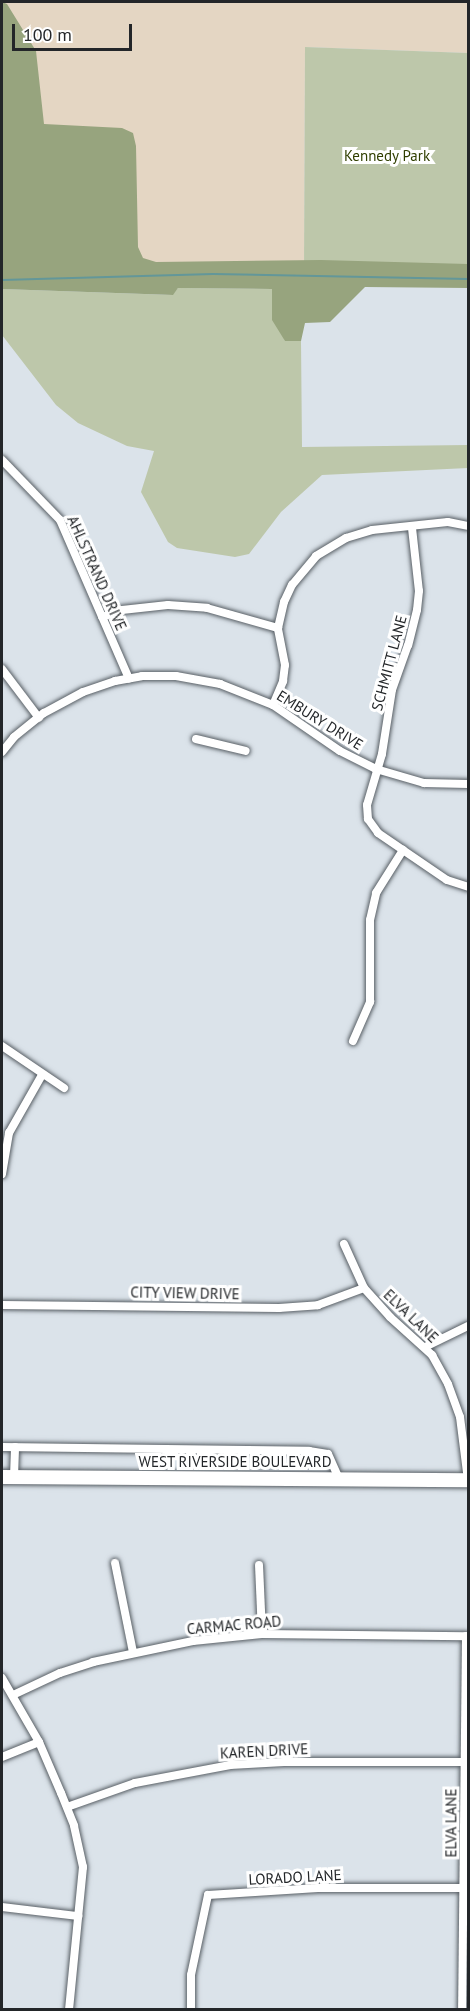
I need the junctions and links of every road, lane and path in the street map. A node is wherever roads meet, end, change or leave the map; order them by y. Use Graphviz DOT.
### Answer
graph roads {
  1 [pos="2,460"];
  2 [pos="468,526"];
  3 [pos="412,528"];
  4 [pos="102,617"];
  5 [pos="278,628"];
  6 [pos="2,669"];
  7 [pos="129,679"];
  8 [pos="273,705"];
  9 [pos="39,718"];
  10 [pos="196,739"];
  11 [pos="246,751"];
  12 [pos="2,753"];
  13 [pos="376,769"];
  14 [pos="468,784"];
  15 [pos="403,850"];
  16 [pos="468,887"];
  17 [pos="353,1041"];
  18 [pos="2,1046"];
  19 [pos="42,1075"];
  20 [pos="64,1088"];
  21 [pos="5,1130"];
  22 [pos="2,1174"];
  23 [pos="344,1244"];
  24 [pos="364,1288"];
  25 [pos="2,1305"];
  26 [pos="468,1326"];
  27 [pos="425,1347"];
  28 [pos="2,1447"];
  29 [pos="15,1447"];
  30 [pos="8,1477"];
  31 [pos="339,1479"];
  32 [pos="468,1480"];
  33 [pos="115,1563"];
  34 [pos="260,1565"];
  35 [pos="262,1634"];
  36 [pos="466,1636"];
  37 [pos="133,1652"];
  38 [pos="2,1678"];
  39 [pos="13,1695"];
  40 [pos="39,1742"];
  41 [pos="2,1757"];
  42 [pos="466,1762"];
  43 [pos="67,1807"];
  44 [pos="465,1888"];
  45 [pos="2,1907"];
  46 [pos="78,1916"];
  47 [pos="69,2010"];
  48 [pos="191,2010"];
  49 [pos="462,2010"];
  1 -- 4 [label="street, AHLSTRAND DRIVE"];
  2 -- 3 [label="street"];
  3 -- 5 [label="street"];
  3 -- 13 [label="street, SCHMITT LANE"];
  4 -- 5 [label="street"];
  4 -- 7 [label="street, AHLSTRAND DRIVE"];
  5 -- 8 [label="street"];
  6 -- 9 [label="street"];
  7 -- 8 [label="street, EMBURY DRIVE"];
  7 -- 9 [label="street, EMBURY DRIVE"];
  8 -- 13 [label="street, EMBURY DRIVE"];
  9 -- 12 [label="street, EMBURY DRIVE"];
  10 -- 11 [label="street"];
  13 -- 14 [label="street, EMBURY DRIVE"];
  13 -- 15 [label="street, SCHMITT LANE"];
  15 -- 16 [label="street"];
  15 -- 17 [label="street"];
  18 -- 19 [label="street"];
  19 -- 20 [label="street"];
  19 -- 21 [label="street"];
  21 -- 22 [label="street"];
  23 -- 24 [label="street, ELVA LANE"];
  24 -- 25 [label="street, CITY VIEW DRIVE"];
  24 -- 27 [label="street, ELVA LANE"];
  26 -- 27 [label="street"];
  27 -- 32 [label="street, ELVA LANE"];
  28 -- 29 [label="street"];
  29 -- 30 [label="street"];
  29 -- 31 [label="street"];
  30 -- 31 [label="main road, WEST RIVERSIDE BOULEVARD"];
  31 -- 32 [label="main road, WEST RIVERSIDE BOULEVARD"];
  33 -- 37 [label="street"];
  34 -- 35 [label="street"];
  35 -- 36 [label="street, CARMAC ROAD"];
  35 -- 37 [label="street, CARMAC ROAD"];
  36 -- 42 [label="street, ELVA LANE"];
  37 -- 39 [label="street, CARMAC ROAD"];
  38 -- 39 [label="street"];
  39 -- 40 [label="street"];
  40 -- 41 [label="street"];
  40 -- 43 [label="street"];
  42 -- 43 [label="street, KAREN DRIVE"];
  42 -- 44 [label="street, ELVA LANE"];
  43 -- 46 [label="street"];
  44 -- 48 [label="street, LORADO LANE"];
  44 -- 49 [label="street, ELVA LANE"];
  45 -- 46 [label="street"];
  46 -- 47 [label="street"];
}
